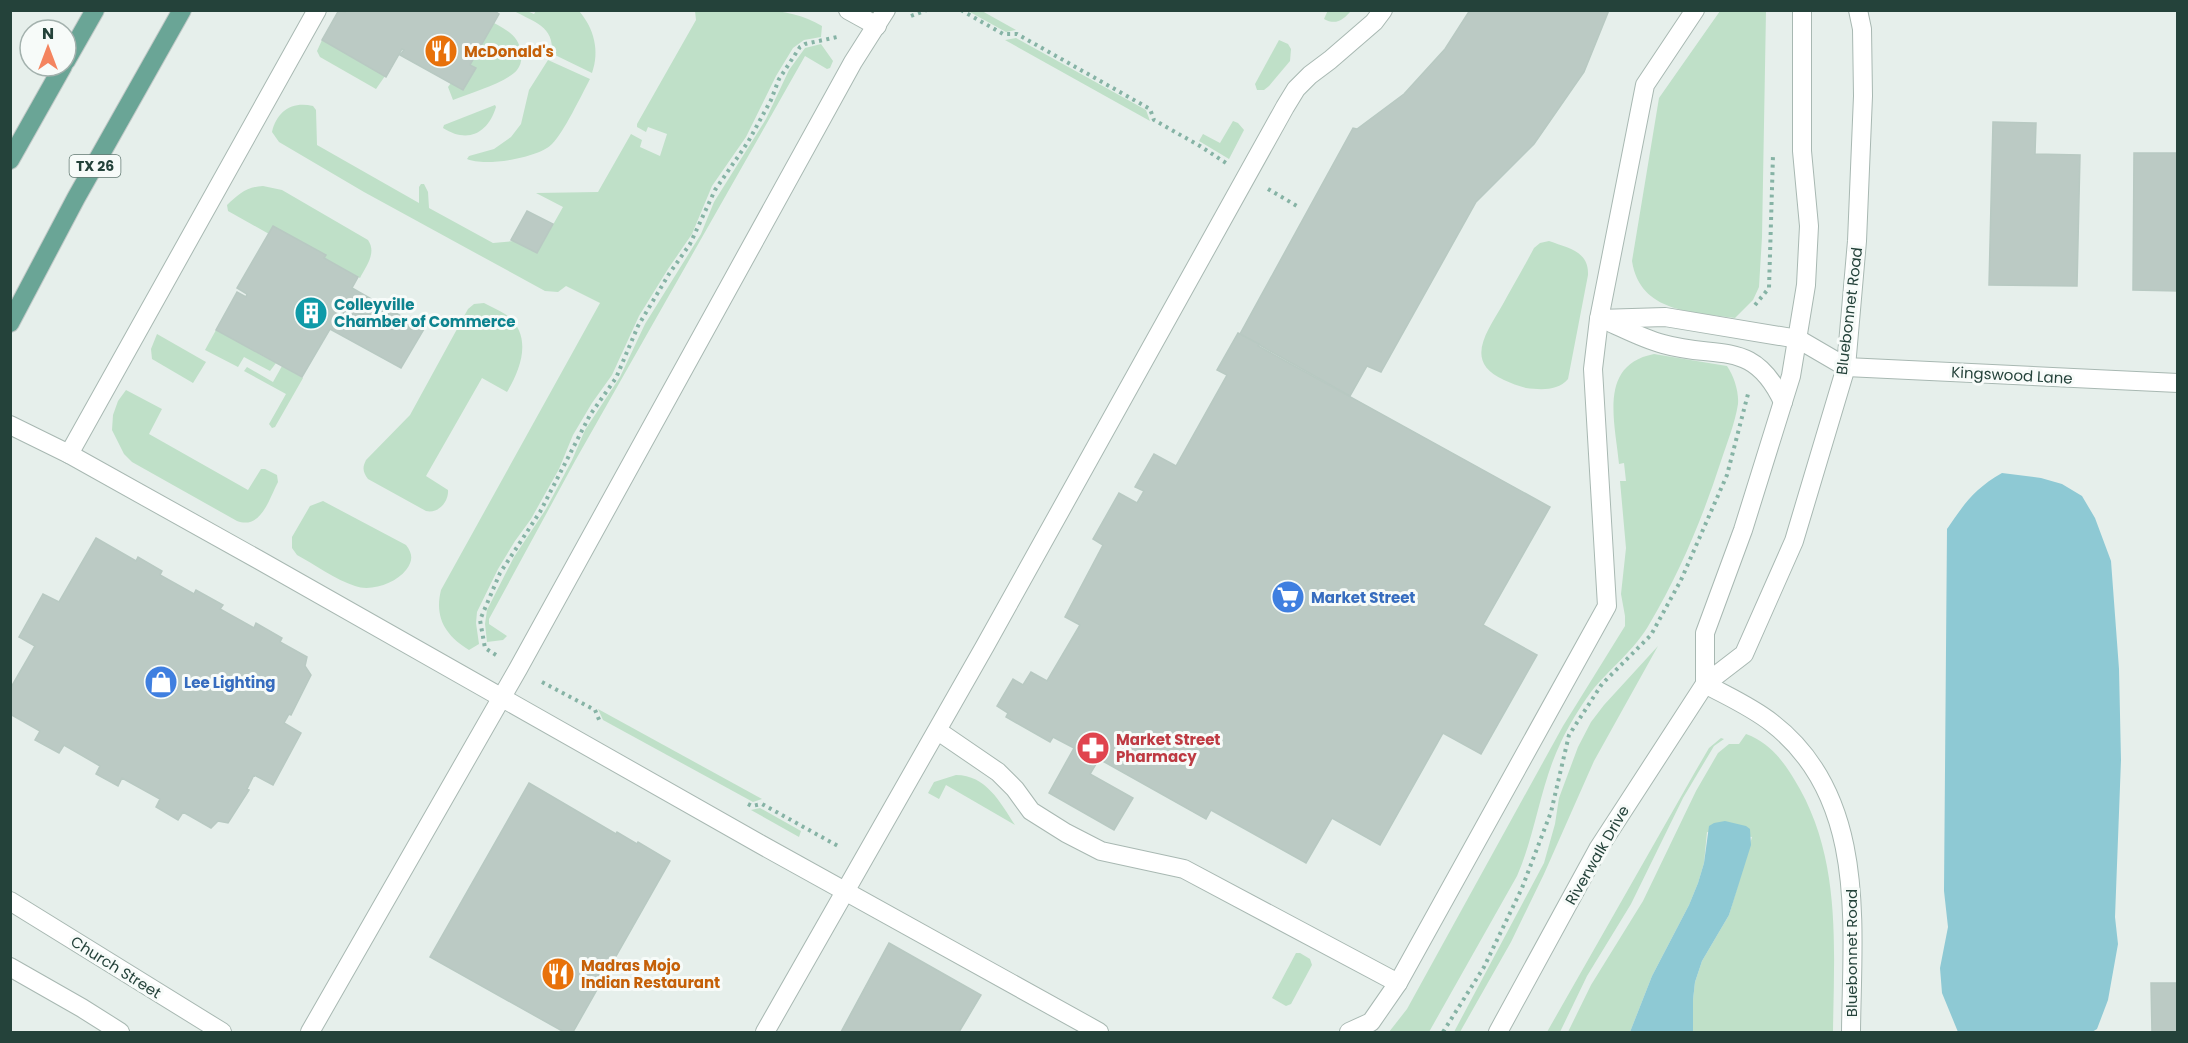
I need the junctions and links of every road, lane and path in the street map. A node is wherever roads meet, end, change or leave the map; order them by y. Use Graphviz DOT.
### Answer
graph roads {
  1 [pos="95,10"];
  2 [pos="182,10"];
  3 [pos="317,10"];
  4 [pos="848,10"];
  5 [pos="931,10"];
  6 [pos="937,10"];
  7 [pos="961,10"];
  8 [pos="1383,10"];
  9 [pos="1695,10"];
  10 [pos="1802,10"];
  11 [pos="1858,10"];
  12 [pos="882,18"];
  13 [pos="78,40"];
  14 [pos="56,78"];
  15 [pos="1774,150"];
  16 [pos="10,160"];
  17 [pos="1247,177"];
  18 [pos="1297,206"];
  19 [pos="1599,318"];
  20 [pos="10,323"];
  21 [pos="1749,332"];
  22 [pos="1798,339"];
  23 [pos="1746,359"];
  24 [pos="1846,367"];
  25 [pos="2178,383"];
  26 [pos="1783,402"];
  27 [pos="10,424"];
  28 [pos="69,454"];
  29 [pos="1705,684"];
  30 [pos="502,696"];
  31 [pos="938,731"];
  32 [pos="845,891"];
  33 [pos="10,901"];
  34 [pos="10,967"];
  35 [pos="1398,983"];
  36 [pos="120,1032"];
  37 [pos="222,1032"];
  38 [pos="310,1032"];
  39 [pos="765,1032"];
  40 [pos="1099,1032"];
  41 [pos="1350,1032"];
  42 [pos="1443,1032"];
  43 [pos="1498,1032"];
  44 [pos="1851,1032"];
  1 -- 13 [label="main road"];
  2 -- 20 [label="main road, TX 26"];
  3 -- 28 [label="street"];
  4 -- 12 [label="street"];
  5 -- 6 [label="path"];
  7 -- 17 [label="path"];
  8 -- 17 [label="street"];
  9 -- 19 [label="street"];
  10 -- 22 [label="street"];
  11 -- 24 [label="street, Bluebonnet Road"];
  12 -- 30 [label="street"];
  14 -- 16 [label="main road"];
  15 -- 21 [label="path"];
  17 -- 18 [label="path"];
  17 -- 31 [label="street"];
  19 -- 21 [label="street"];
  19 -- 23 [label="street"];
  19 -- 35 [label="street"];
  21 -- 22 [label="street"];
  22 -- 24 [label="street"];
  22 -- 26 [label="street"];
  23 -- 26 [label="street"];
  23 -- 42 [label="path"];
  24 -- 25 [label="street, Kingswood Lane"];
  24 -- 29 [label="street, Bluebonnet Road"];
  26 -- 29 [label="street"];
  27 -- 28 [label="street"];
  28 -- 30 [label="street"];
  29 -- 43 [label="street, Riverwalk Drive"];
  29 -- 44 [label="street, Bluebonnet Road"];
  30 -- 32 [label="street"];
  30 -- 38 [label="street"];
  31 -- 32 [label="street"];
  31 -- 35 [label="street"];
  32 -- 39 [label="street"];
  32 -- 40 [label="street"];
  33 -- 37 [label="street, Church Street"];
  34 -- 36 [label="street"];
  35 -- 41 [label="street"];
}
